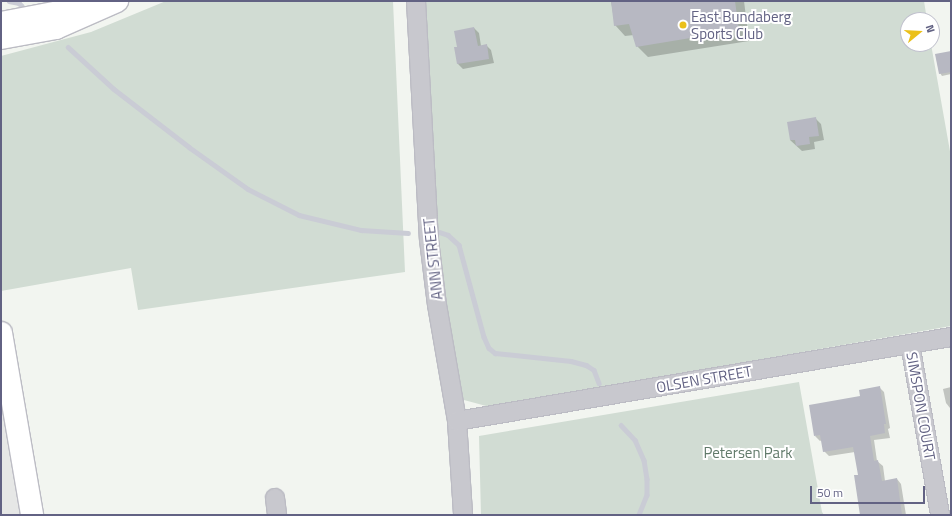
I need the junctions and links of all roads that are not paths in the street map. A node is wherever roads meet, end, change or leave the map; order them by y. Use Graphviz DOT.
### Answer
graph roads {
  1 [pos="416,1"];
  2 [pos="115,2"];
  3 [pos="1,23"];
  4 [pos="1,38"];
  5 [pos="1,333"];
  6 [pos="951,337"];
  7 [pos="910,344"];
  8 [pos="457,422"];
  9 [pos="32,515"];
  10 [pos="463,515"];
  11 [pos="940,515"];
  1 -- 8 [label="street, ANN STREET"];
  2 -- 3 [label="street"];
  2 -- 4 [label="street"];
  5 -- 9 [label="street"];
  6 -- 7 [label="street, OLSEN STREET"];
  7 -- 8 [label="street, OLSEN STREET"];
  7 -- 11 [label="street, SIMSPON COURT"];
  8 -- 10 [label="street, ANN STREET"];
}
